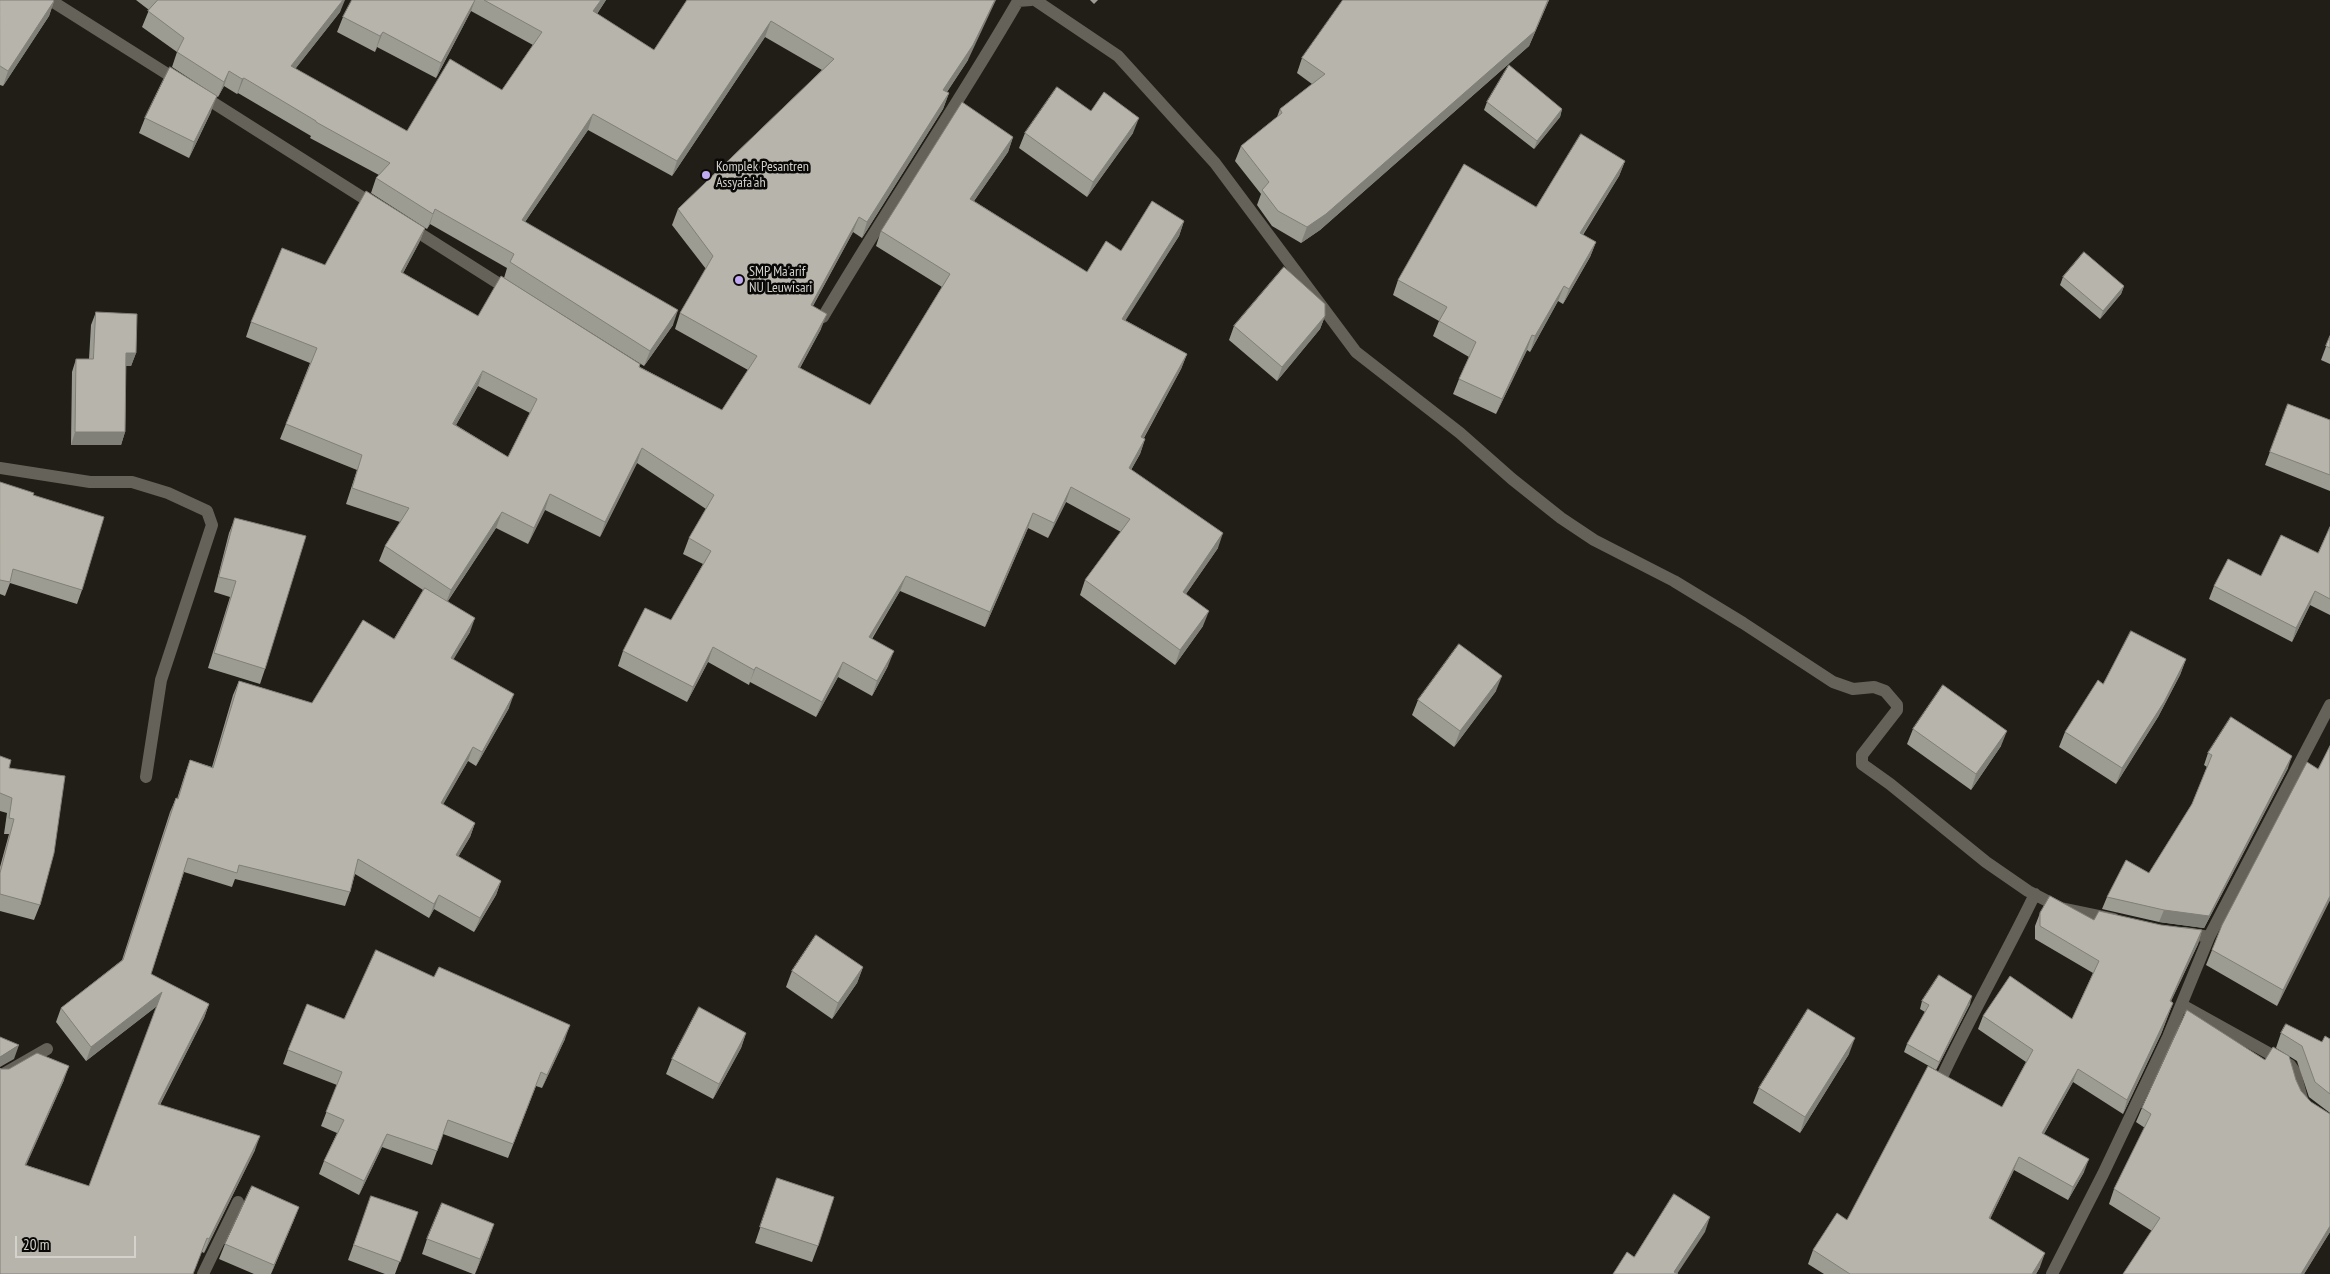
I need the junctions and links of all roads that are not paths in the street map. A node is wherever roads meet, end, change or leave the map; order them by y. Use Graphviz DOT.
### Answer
graph roads {
  1 [pos="50,0"];
  2 [pos="1031,0"];
  3 [pos="1035,0"];
  4 [pos="523,299"];
  5 [pos="823,317"];
  6 [pos="0,468"];
  7 [pos="2330,705"];
  8 [pos="146,777"];
  9 [pos="2035,894"];
  10 [pos="2122,921"];
  11 [pos="2175,932"];
  12 [pos="2209,937"];
  13 [pos="2182,1005"];
  14 [pos="47,1049"];
  15 [pos="0,1076"];
  16 [pos="1942,1077"];
  17 [pos="2309,1107"];
  18 [pos="238,1202"];
  19 [pos="203,1274"];
  20 [pos="2052,1274"];
  1 -- 4 [label="street"];
  2 -- 5 [label="street"];
  3 -- 9 [label="street"];
  6 -- 8 [label="street"];
  7 -- 12 [label="street"];
  9 -- 10 [label="street"];
  9 -- 16 [label="street"];
  11 -- 12 [label="street"];
  12 -- 13 [label="street"];
  13 -- 17 [label="street"];
  13 -- 20 [label="street"];
  14 -- 15 [label="street"];
  18 -- 19 [label="street"];
}
